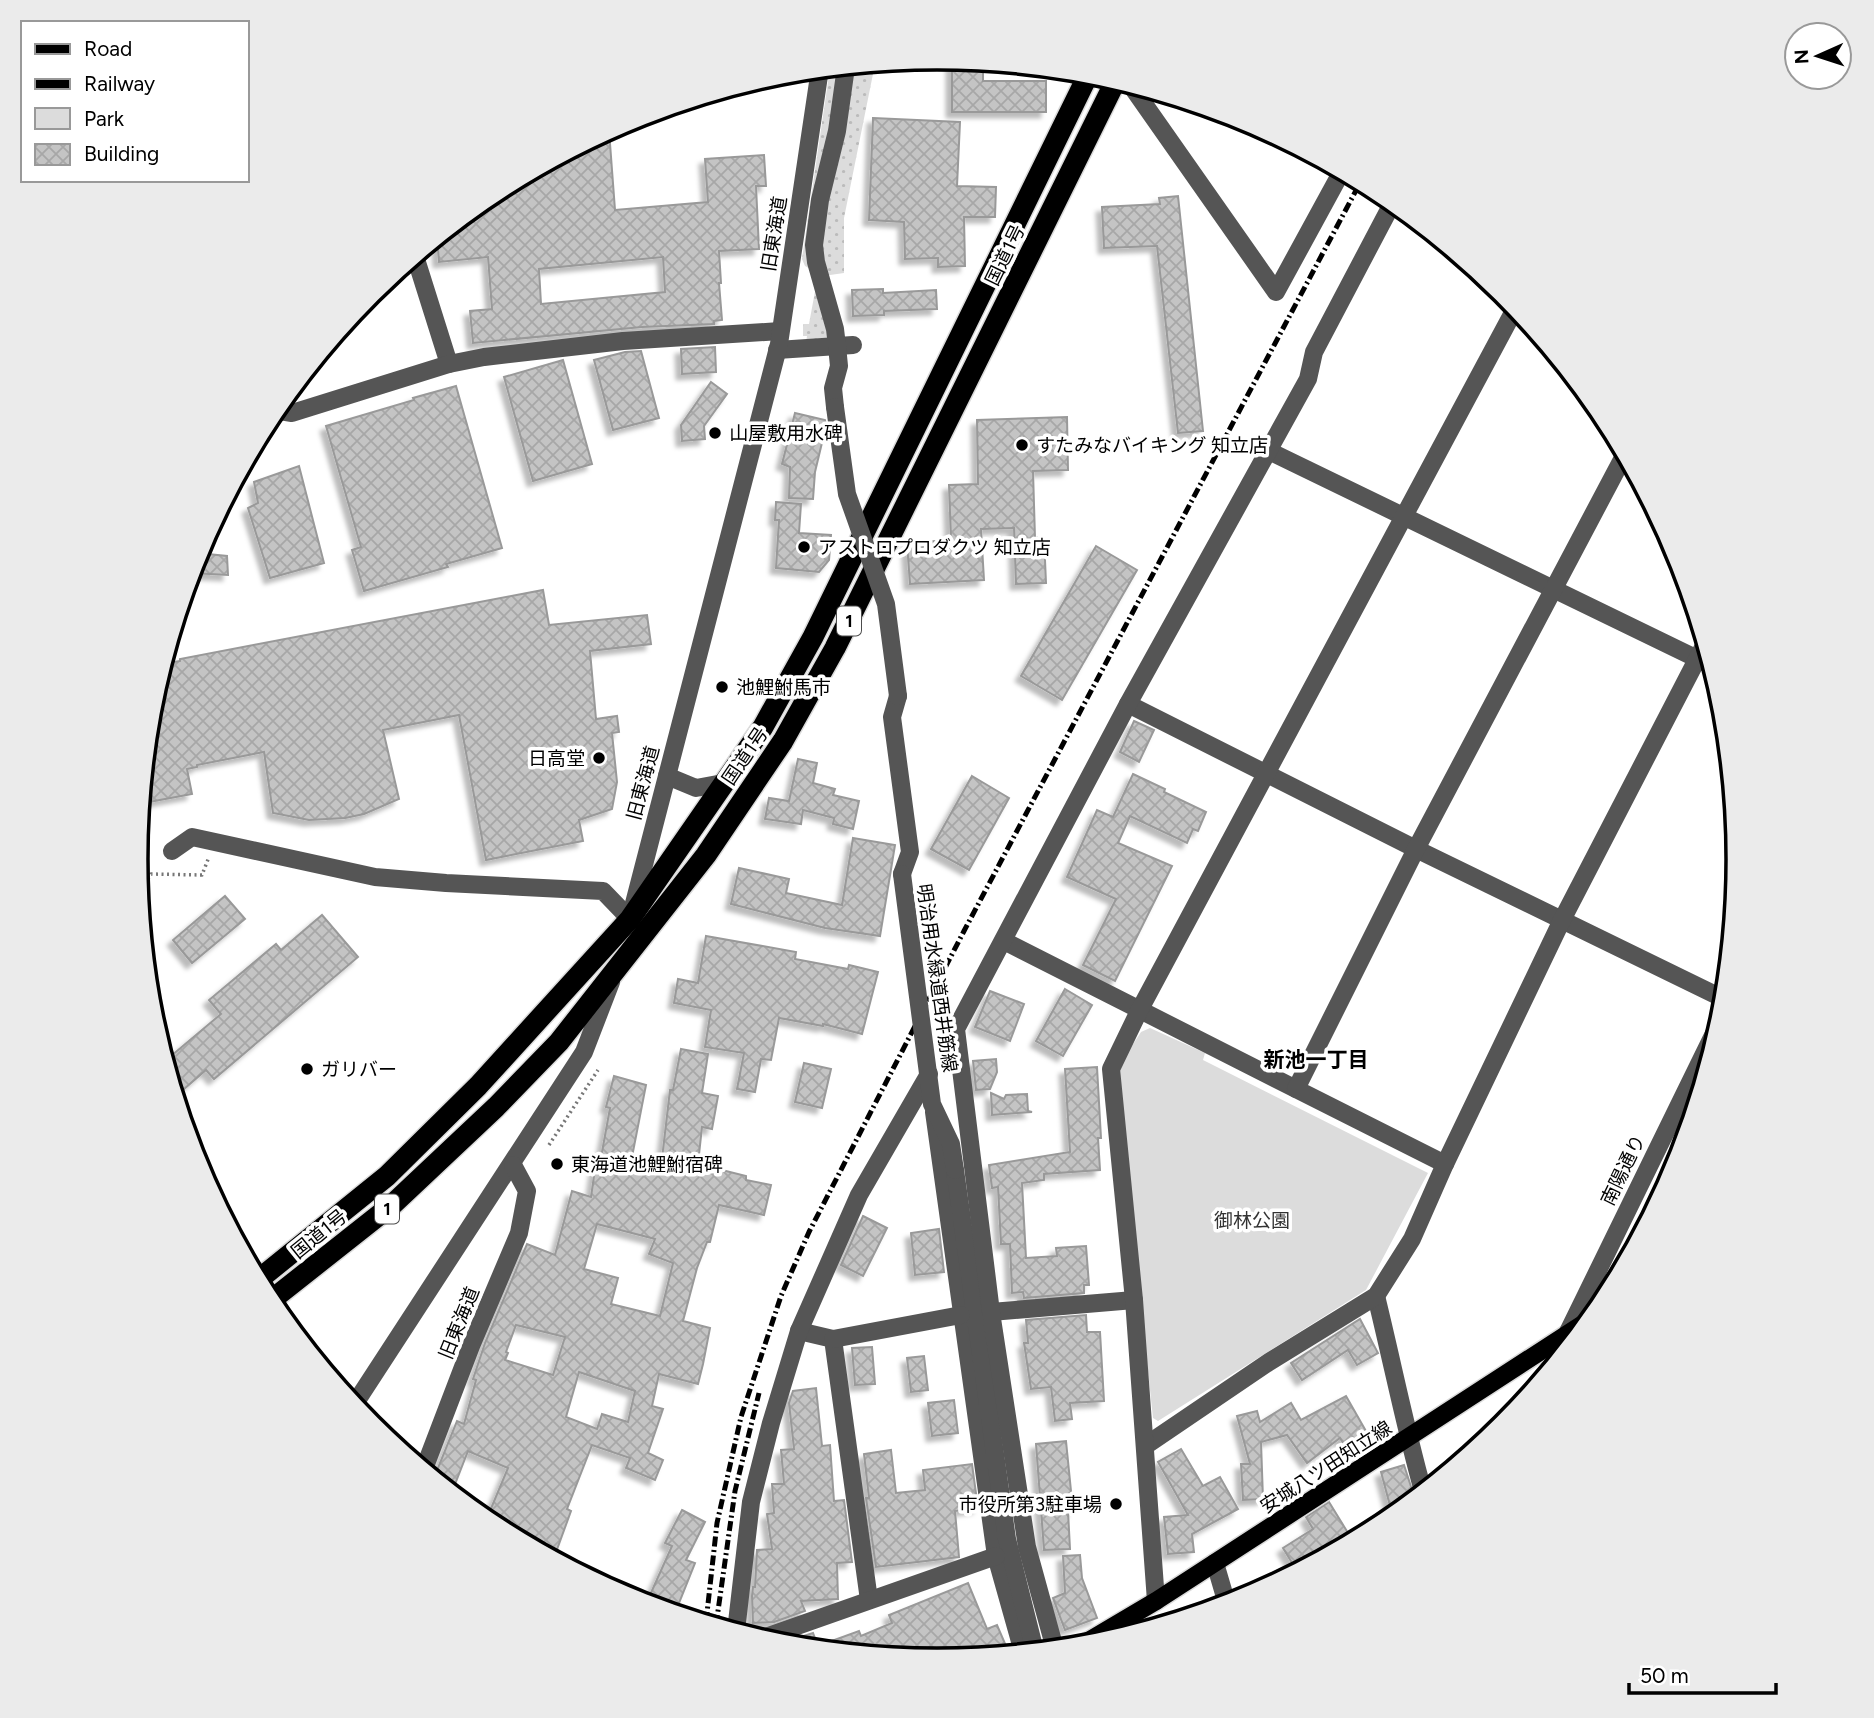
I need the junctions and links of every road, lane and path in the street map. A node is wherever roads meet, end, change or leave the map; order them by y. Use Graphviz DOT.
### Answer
graph roads {
  1 [pos="845,76"];
  2 [pos="818,79"];
  3 [pos="1085,84"];
  4 [pos="1111,90"];
  5 [pos="1139,96"];
  6 [pos="1337,179"];
  7 [pos="1388,212"];
  8 [pos="418,265"];
  9 [pos="1510,318"];
  10 [pos="780,331"];
  11 [pos="845,345"];
  12 [pos="777,350"];
  13 [pos="449,364"];
  14 [pos="287,412"];
  15 [pos="1269,451"];
  16 [pos="1620,464"];
  17 [pos="1404,516"];
  18 [pos="1554,588"];
  19 [pos="1699,654"];
  20 [pos="1701,664"];
  21 [pos="1128,704"];
  22 [pos="1266,775"];
  23 [pos="667,776"];
  24 [pos="723,783"];
  25 [pos="1416,849"];
  26 [pos="172,851"];
  27 [pos="630,919"];
  28 [pos="1562,920"];
  29 [pos="1004,941"];
  30 [pos="615,971"];
  31 [pos="1714,994"];
  32 [pos="1139,1011"];
  33 [pos="1697,1069"];
  34 [pos="598,1070"];
  35 [pos="1296,1089"];
  36 [pos="549,1145"];
  37 [pos="1445,1164"];
  38 [pos="513,1165"];
  39 [pos="266,1273"];
  40 [pos="279,1294"];
  41 [pos="1376,1296"];
  42 [pos="1134,1300"];
  43 [pos="991,1312"];
  44 [pos="961,1315"];
  45 [pos="1578,1318"];
  46 [pos="799,1331"];
  47 [pos="833,1339"];
  48 [pos="1558,1345"];
  49 [pos="360,1396"];
  50 [pos="1408,1439"];
  51 [pos="1145,1446"];
  52 [pos="427,1460"];
  53 [pos="1420,1482"];
  54 [pos="996,1556"];
  55 [pos="1215,1563"];
  56 [pos="1224,1594"];
  57 [pos="869,1600"];
  58 [pos="1156,1601"];
  59 [pos="737,1622"];
  60 [pos="1109,1629"];
  61 [pos="779,1632"];
  62 [pos="1052,1639"];
  63 [pos="1033,1642"];
  64 [pos="1020,1643"];
  1 -- 11 [label="street, 明治用水緑道西井筋線"];
  2 -- 10 [label="street, 旧東海道"];
  3 -- 24 [label="highway, 国道1号 / 1"];
  4 -- 30 [label="highway, 国道1号 / 1"];
  5 -- 6 [label="street"];
  7 -- 15 [label="street"];
  8 -- 13 [label="street"];
  9 -- 17 [label="street"];
  10 -- 12 [label="street, 旧東海道"];
  10 -- 13 [label="street"];
  11 -- 12 [label="street"];
  11 -- 63 [label="street, 明治用水緑道西井筋線, bridge"];
  12 -- 23 [label="street, 旧東海道"];
  13 -- 14 [label="street"];
  15 -- 17 [label="street"];
  15 -- 21 [label="street"];
  16 -- 18 [label="street"];
  17 -- 18 [label="street"];
  17 -- 22 [label="street"];
  18 -- 19 [label="street"];
  18 -- 25 [label="street"];
  20 -- 28 [label="street"];
  21 -- 22 [label="street"];
  21 -- 29 [label="street"];
  22 -- 25 [label="street"];
  22 -- 32 [label="street"];
  23 -- 24 [label="street"];
  23 -- 27 [label="street, 旧東海道"];
  24 -- 27 [label="highway, 国道1号 / 1"];
  25 -- 28 [label="street"];
  25 -- 35 [label="street"];
  26 -- 27 [label="street"];
  27 -- 30 [label="street, 旧東海道"];
  27 -- 39 [label="highway, 国道1号 / 1"];
  28 -- 31 [label="street"];
  28 -- 37 [label="street"];
  29 -- 32 [label="street"];
  29 -- 43 [label="street"];
  30 -- 38 [label="street, 旧東海道"];
  30 -- 40 [label="highway, 国道1号 / 1"];
  32 -- 35 [label="street"];
  32 -- 42 [label="street"];
  33 -- 45 [label="street, 南陽通り"];
  34 -- 36 [label="path"];
  35 -- 37 [label="street"];
  37 -- 41 [label="street"];
  38 -- 49 [label="street"];
  38 -- 52 [label="street, 旧東海道"];
  41 -- 50 [label="street"];
  41 -- 51 [label="street"];
  42 -- 43 [label="street"];
  42 -- 51 [label="street"];
  43 -- 62 [label="street"];
  44 -- 46 [label="street"];
  44 -- 47 [label="street"];
  44 -- 54 [label="street"];
  46 -- 47 [label="street"];
  46 -- 59 [label="street"];
  47 -- 57 [label="street"];
  48 -- 50 [label="main road, 安城八ツ田知立線"];
  50 -- 53 [label="street"];
  50 -- 55 [label="main road, 安城八ツ田知立線"];
  51 -- 58 [label="street"];
  54 -- 57 [label="street"];
  54 -- 64 [label="street"];
  55 -- 56 [label="street"];
  55 -- 58 [label="main road, 安城八ツ田知立線"];
  57 -- 61 [label="street"];
  58 -- 60 [label="main road, 安城八ツ田知立線"];
}
